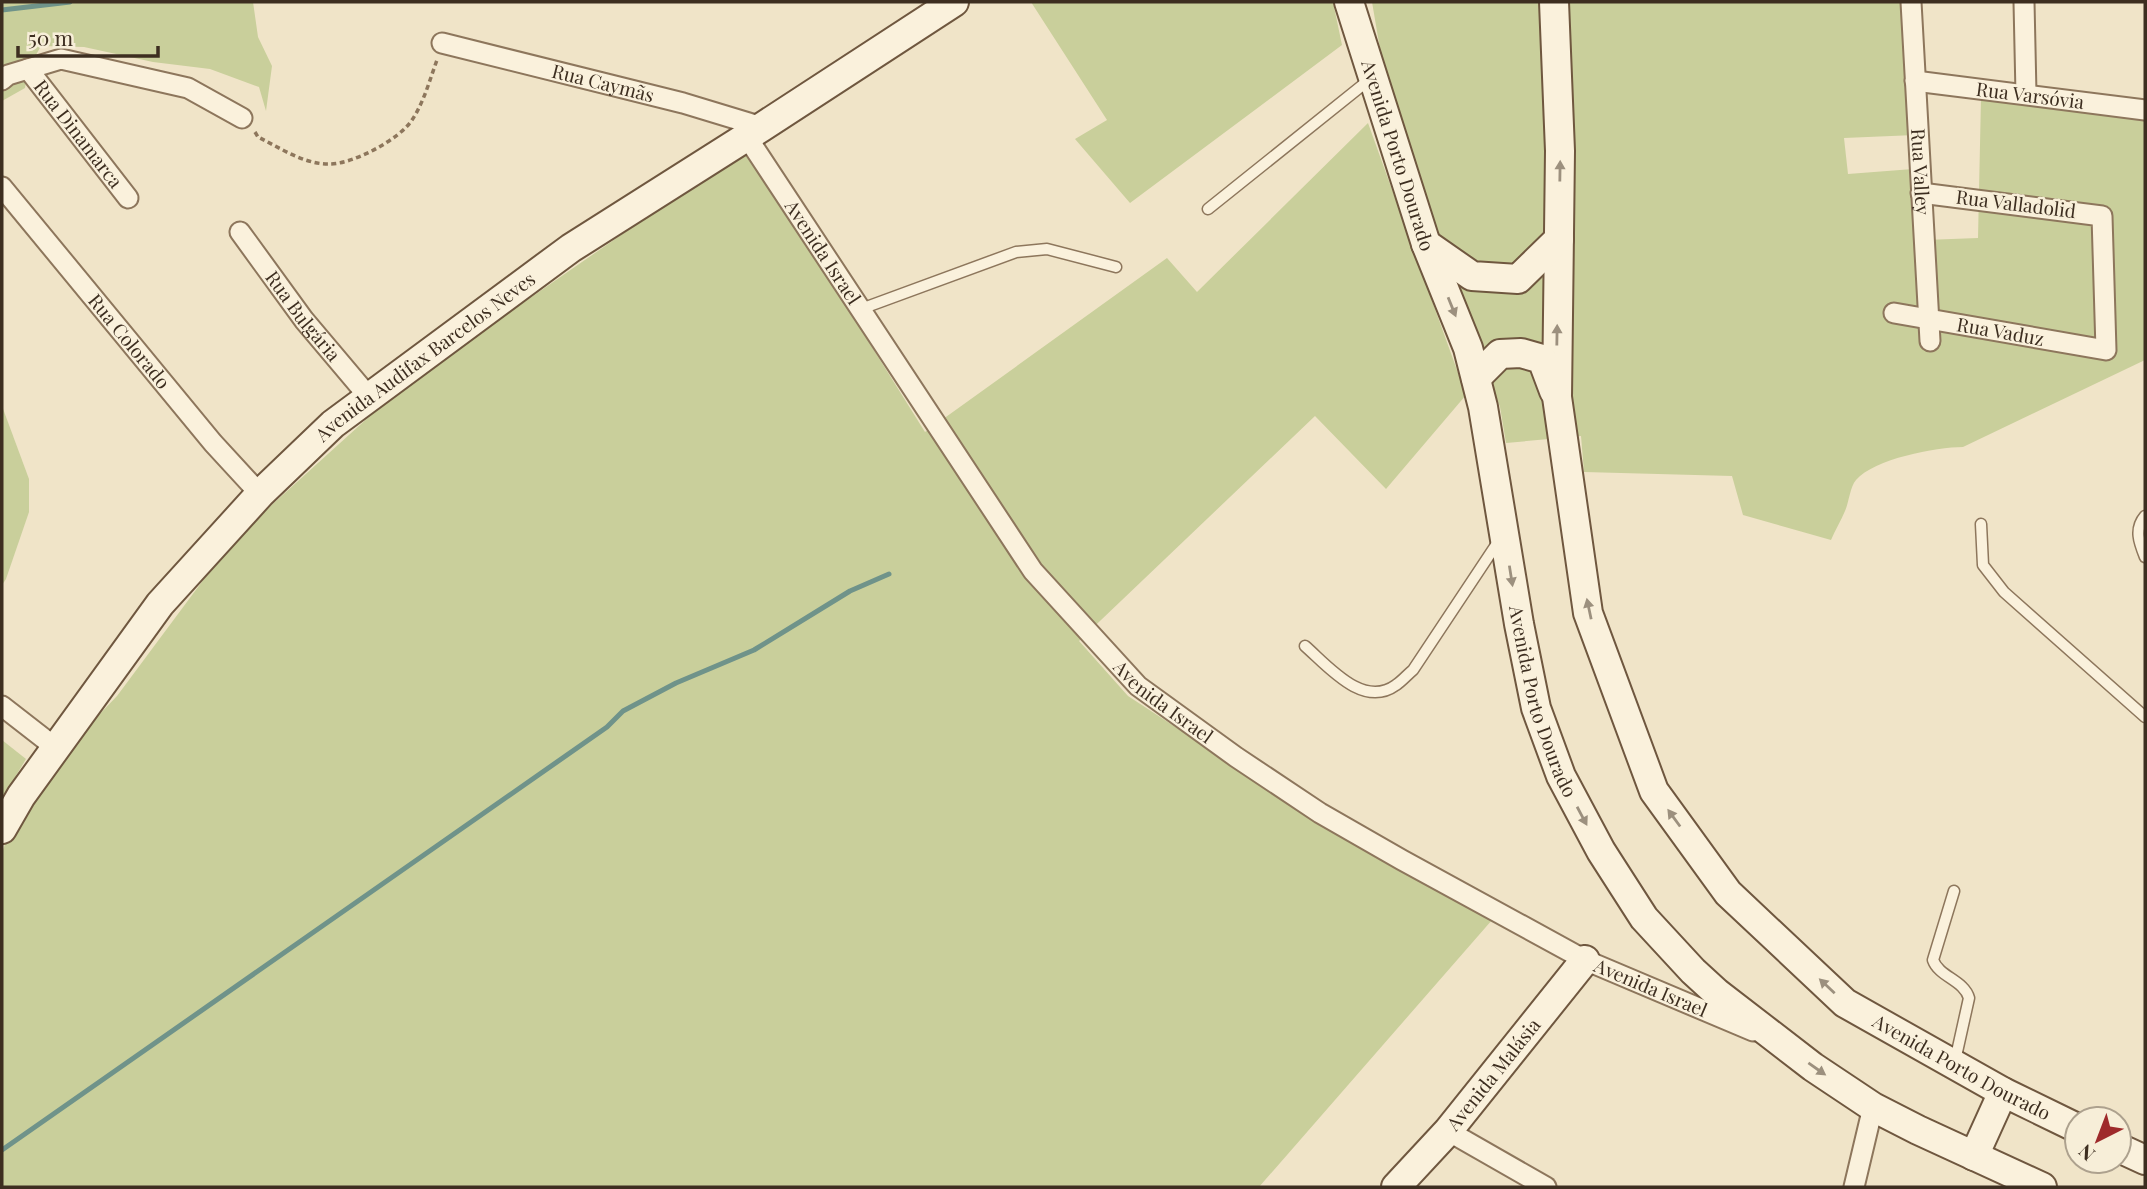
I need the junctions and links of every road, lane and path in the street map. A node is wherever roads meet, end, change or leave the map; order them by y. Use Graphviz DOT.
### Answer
graph roads {
  1 [pos="954,2"];
  2 [pos="1348,2"];
  3 [pos="1554,2"];
  4 [pos="1911,2"];
  5 [pos="2024,2"];
  6 [pos="442,43"];
  7 [pos="28,69"];
  8 [pos="1373,77"];
  9 [pos="2,80"];
  10 [pos="1915,81"];
  11 [pos="2026,94"];
  12 [pos="2145,110"];
  13 [pos="242,118"];
  14 [pos="755,132"];
  15 [pos="2,187"];
  16 [pos="1921,193"];
  17 [pos="128,198"];
  18 [pos="1209,209"];
  19 [pos="240,232"];
  20 [pos="1559,239"];
  21 [pos="1426,244"];
  22 [pos="1116,267"];
  23 [pos="861,309"];
  24 [pos="1894,313"];
  25 [pos="1929,319"];
  26 [pos="1930,341"];
  27 [pos="2106,350"];
  28 [pos="1476,378"];
  29 [pos="369,397"];
  30 [pos="1557,397"];
  31 [pos="260,494"];
  32 [pos="2145,516"];
  33 [pos="1981,524"];
  34 [pos="1504,533"];
  35 [pos="2145,557"];
  36 [pos="1305,646"];
  37 [pos="2,706"];
  38 [pos="2145,717"];
  39 [pos="56,748"];
  40 [pos="2,828"];
  41 [pos="1954,891"];
  42 [pos="1585,960"];
  43 [pos="1780,1042"];
  44 [pos="1954,1066"];
  45 [pos="2003,1092"];
  46 [pos="1873,1107"];
  47 [pos="2063,1121"];
  48 [pos="1448,1131"];
  49 [pos="1974,1156"];
  50 [pos="1396,1187"];
  51 [pos="1546,1187"];
  52 [pos="1854,1187"];
  53 [pos="2042,1187"];
  1 -- 14 [label="street, Avenida Audifax Barcelos Neves"];
  2 -- 8 [label="street, Avenida Porto Dourado"];
  20 -- 3 [label="street, Avenida Porto Dourado, one-way"];
  4 -- 10 [label="street, Rua Valley"];
  5 -- 11 [label="street"];
  6 -- 13 [label="path"];
  6 -- 14 [label="street, Rua Caymãs"];
  7 -- 9 [label="street"];
  7 -- 13 [label="street"];
  7 -- 17 [label="street, Rua Dinamarca"];
  8 -- 18 [label="lane"];
  8 -- 21 [label="street, Avenida Porto Dourado"];
  10 -- 11 [label="street, Rua Varsóvia"];
  10 -- 16 [label="street, Rua Valley"];
  11 -- 12 [label="street, Rua Varsóvia"];
  14 -- 23 [label="street, Avenida Israel"];
  14 -- 29 [label="street, Avenida Audifax Barcelos Neves"];
  15 -- 31 [label="street, Rua Colorado"];
  16 -- 25 [label="street, Rua Valley"];
  16 -- 27 [label="street, Rua Valladolid"];
  19 -- 29 [label="street, Rua Bulgária"];
  20 -- 21 [label="street"];
  30 -- 20 [label="street, Avenida Porto Dourado, one-way"];
  21 -- 28 [label="street, Avenida Porto Dourado, one-way"];
  22 -- 23 [label="lane"];
  23 -- 42 [label="street, Avenida Israel"];
  24 -- 25 [label="street, Rua Vaduz"];
  25 -- 26 [label="street, Rua Valley"];
  25 -- 27 [label="street, Rua Vaduz"];
  28 -- 30 [label="street"];
  28 -- 34 [label="street, Avenida Porto Dourado"];
  29 -- 31 [label="street, Avenida Audifax Barcelos Neves"];
  44 -- 30 [label="street, Avenida Porto Dourado, one-way"];
  31 -- 39 [label="street, Avenida Audifax Barcelos Neves"];
  32 -- 35 [label="lane"];
  33 -- 38 [label="lane"];
  34 -- 36 [label="lane"];
  34 -- 43 [label="street, Avenida Porto Dourado, one-way"];
  37 -- 39 [label="street"];
  39 -- 40 [label="street, Avenida Audifax Barcelos Neves"];
  41 -- 44 [label="lane"];
  42 -- 43 [label="street, Avenida Israel"];
  42 -- 48 [label="street, Avenida Malásia"];
  43 -- 46 [label="street, Avenida Porto Dourado, one-way"];
  44 -- 45 [label="street, Avenida Porto Dourado"];
  45 -- 47 [label="street, Avenida Porto Dourado"];
  45 -- 49 [label="street"];
  46 -- 49 [label="street, Avenida Porto Dourado"];
  46 -- 52 [label="street"];
  48 -- 50 [label="street, Avenida Malásia"];
  48 -- 51 [label="street"];
  49 -- 53 [label="street, Avenida Porto Dourado"];
}
